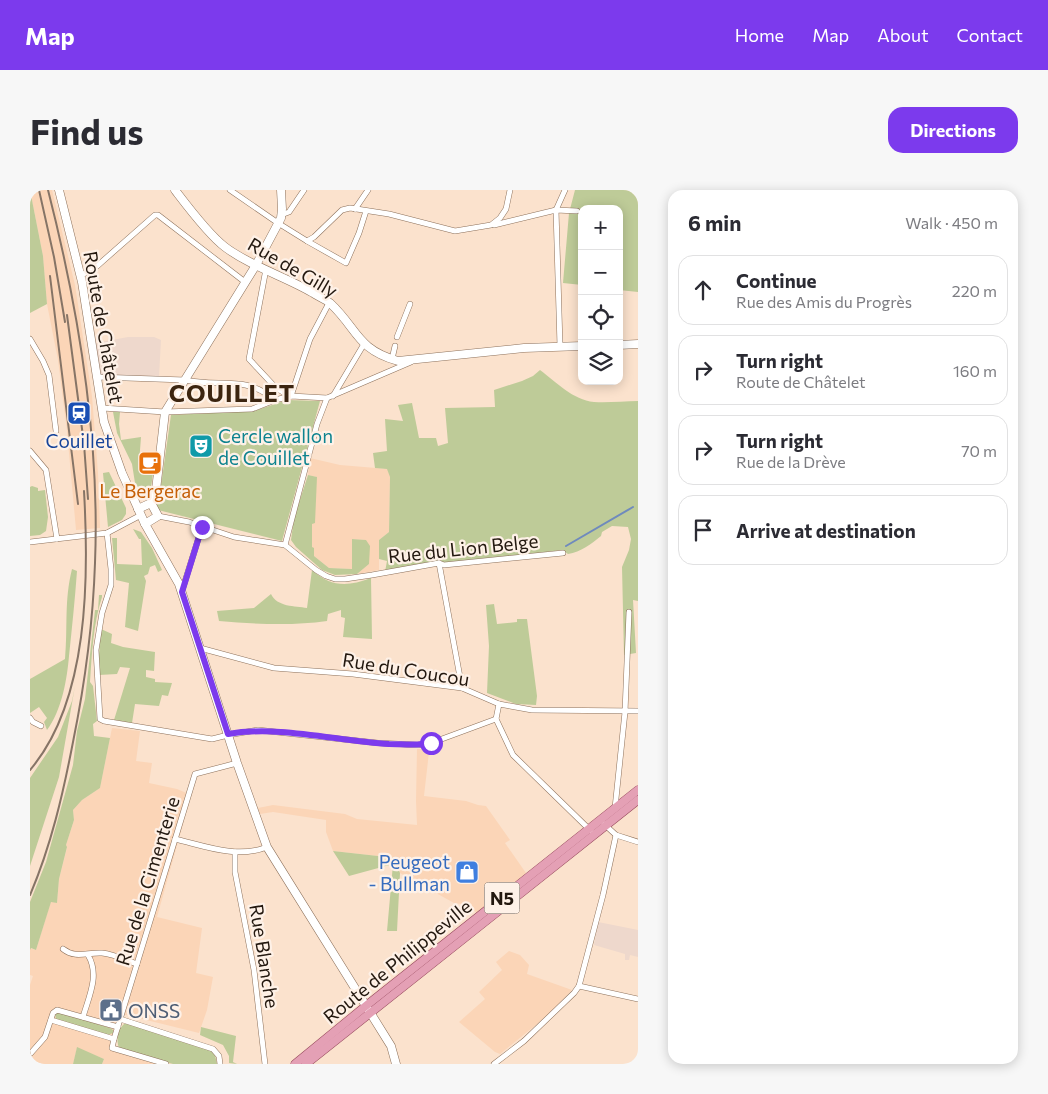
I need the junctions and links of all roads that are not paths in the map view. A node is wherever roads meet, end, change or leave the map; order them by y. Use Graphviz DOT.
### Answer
graph roads {
  1 [pos="59,190"];
  2 [pos="175,190"];
  3 [pos="230,190"];
  4 [pos="282,190"];
  5 [pos="304,190"];
  6 [pos="368,190"];
  7 [pos="510,190"];
  8 [pos="565,190"];
  9 [pos="355,209"];
  10 [pos="556,210"];
  11 [pos="366,211"];
  12 [pos="577,211"];
  13 [pos="281,215"];
  14 [pos="278,223"];
  15 [pos="491,225"];
  16 [pos="307,241"];
  17 [pos="256,265"];
  18 [pos="266,269"];
  19 [pos="80,276"];
  20 [pos="245,282"];
  21 [pos="329,303"];
  22 [pos="410,304"];
  23 [pos="397,337"];
  24 [pos="30,339"];
  25 [pos="364,344"];
  26 [pos="623,344"];
  27 [pos="638,344"];
  28 [pos="395,346"];
  29 [pos="560,346"];
  30 [pos="578,346"];
  31 [pos="392,359"];
  32 [pos="418,359"];
  33 [pos="97,377"];
  34 [pos="185,380"];
  35 [pos="290,396"];
  36 [pos="330,397"];
  37 [pos="276,400"];
  38 [pos="102,408"];
  39 [pos="166,412"];
  40 [pos="56,431"];
  41 [pos="30,452"];
  42 [pos="151,503"];
  43 [pos="139,512"];
  44 [pos="158,516"];
  45 [pos="145,524"];
  46 [pos="202,527"];
  47 [pos="107,534"];
  48 [pos="57,539"];
  49 [pos="30,542"];
  50 [pos="285,545"];
  51 [pos="562,553"];
  52 [pos="439,563"];
  53 [pos="182,592"];
  54 [pos="629,612"];
  55 [pos="200,648"];
  56 [pos="462,688"];
  57 [pos="499,704"];
  58 [pos="638,711"];
  59 [pos="625,712"];
  60 [pos="30,718"];
  61 [pos="496,719"];
  62 [pos="41,726"];
  63 [pos="228,734"];
  64 [pos="237,763"];
  65 [pos="638,790"];
  66 [pos="638,800"];
  67 [pos="615,809"];
  68 [pos="603,822"];
  69 [pos="591,831"];
  70 [pos="616,835"];
  71 [pos="175,839"];
  72 [pos="638,842"];
  73 [pos="267,847"];
  74 [pos="235,852"];
  75 [pos="63,949"];
  76 [pos="88,955"];
  77 [pos="137,964"];
  78 [pos="579,986"];
  79 [pos="638,999"];
  80 [pos="367,1005"];
  81 [pos="371,1013"];
  82 [pos="83,1017"];
  83 [pos="120,1019"];
  84 [pos="51,1020"];
  85 [pos="118,1027"];
  86 [pos="114,1039"];
  87 [pos="30,1054"];
  88 [pos="166,1064"];
  89 [pos="220,1064"];
  90 [pos="265,1064"];
  91 [pos="295,1064"];
  92 [pos="306,1064"];
  93 [pos="396,1064"];
  94 [pos="494,1064"];
  1 -- 19 [label="main road, Route de Châtelet"];
  2 -- 17 [label="main road, Rue de Gilly"];
  3 -- 14 [label="street"];
  4 -- 13 [label="main road"];
  5 -- 13 [label="street"];
  6 -- 9 [label="street"];
  7 -- 15 [label="street"];
  8 -- 10 [label="street"];
  9 -- 11 [label="street"];
  9 -- 16 [label="street"];
  10 -- 12 [label="street"];
  10 -- 15 [label="street"];
  10 -- 29 [label="street"];
  11 -- 15 [label="street"];
  11 -- 16 [label="street"];
  13 -- 14 [label="main road"];
  14 -- 16 [label="street"];
  14 -- 17 [label="main road"];
  17 -- 18 [label="main road, Rue de Gilly"];
  17 -- 20 [label="main road"];
  18 -- 21 [label="main road, Rue de Gilly"];
  18 -- 35 [label="street"];
  19 -- 20 [label="street"];
  19 -- 33 [label="main road, Route de Châtelet"];
  20 -- 34 [label="main road"];
  21 -- 25 [label="main road, Rue de Gilly"];
  21 -- 35 [label="street"];
  22 -- 23 [label="street"];
  24 -- 40 [label="street"];
  25 -- 31 [label="main road, Rue de Gilly"];
  25 -- 36 [label="street"];
  26 -- 27 [label="main road"];
  28 -- 31 [label="street"];
  29 -- 30 [label="main road, Rue de Gilly"];
  29 -- 32 [label="main road, Rue de Gilly"];
  31 -- 32 [label="main road, Rue de Gilly"];
  32 -- 36 [label="street"];
  33 -- 34 [label="street"];
  33 -- 38 [label="main road, Route de Châtelet"];
  34 -- 37 [label="street"];
  34 -- 39 [label="main road"];
  35 -- 36 [label="street"];
  35 -- 37 [label="street"];
  36 -- 50 [label="street"];
  37 -- 39 [label="street"];
  38 -- 39 [label="street"];
  38 -- 43 [label="main road, Route de Châtelet"];
  39 -- 42 [label="main road"];
  41 -- 48 [label="street"];
  42 -- 43 [label="main road"];
  42 -- 44 [label="main road"];
  43 -- 45 [label="main road, Route de Châtelet"];
  43 -- 47 [label="street"];
  44 -- 45 [label="main road"];
  44 -- 46 [label="street, Rue du Lion Belge"];
  45 -- 53 [label="main road, Route de Châtelet"];
  46 -- 50 [label="street, Rue du Lion Belge"];
  46 -- 53 [label="street"];
  47 -- 48 [label="street"];
  47 -- 63 [label="street"];
  48 -- 49 [label="street"];
  50 -- 52 [label="street, Rue du Lion Belge"];
  51 -- 52 [label="street, Rue du Lion Belge"];
  52 -- 56 [label="street"];
  53 -- 55 [label="main road, Route de Châtelet"];
  54 -- 59 [label="street"];
  55 -- 56 [label="street, Rue du Coucou"];
  55 -- 63 [label="main road, Route de Châtelet"];
  56 -- 57 [label="street, Rue du Coucou"];
  57 -- 59 [label="street, Rue du Coucou"];
  57 -- 61 [label="street"];
  58 -- 59 [label="street, Rue du Coucou"];
  59 -- 67 [label="street"];
  60 -- 62 [label="street"];
  61 -- 63 [label="street"];
  61 -- 69 [label="street"];
  63 -- 64 [label="main road, Route de Châtelet"];
  64 -- 71 [label="street, Rue de la Cimenterie"];
  64 -- 73 [label="main road, Route de Châtelet"];
  65 -- 67 [label="main road, Route de Philippeville / N5"];
  66 -- 68 [label="main road, Route de Philippeville / N5"];
  67 -- 68 [label="main road, Route de Philippeville / N5"];
  68 -- 69 [label="main road, Route de Philippeville / N5"];
  68 -- 70 [label="street"];
  69 -- 80 [label="main road, Route de Philippeville / N5"];
  69 -- 81 [label="main road, Route de Philippeville / N5"];
  70 -- 72 [label="street"];
  70 -- 78 [label="street"];
  71 -- 74 [label="street"];
  71 -- 77 [label="street, Rue de la Cimenterie"];
  73 -- 74 [label="street"];
  73 -- 80 [label="main road, Route de Châtelet"];
  74 -- 90 [label="street, Rue Blanche"];
  75 -- 76 [label="street"];
  76 -- 77 [label="street"];
  76 -- 82 [label="street"];
  77 -- 83 [label="street, Rue de la Cimenterie"];
  78 -- 79 [label="street"];
  78 -- 94 [label="street"];
  80 -- 81 [label="main road, Route de Châtelet"];
  80 -- 91 [label="main road, Route de Philippeville / N5"];
  81 -- 92 [label="main road, Route de Philippeville / N5"];
  81 -- 93 [label="main road, Route de Châtelet"];
  82 -- 84 [label="street"];
  82 -- 85 [label="street"];
  83 -- 85 [label="street, Rue de la Cimenterie"];
  83 -- 89 [label="street"];
  84 -- 86 [label="street"];
  84 -- 87 [label="street"];
  85 -- 86 [label="street, Rue de la Cimenterie"];
  86 -- 88 [label="street"];
}
